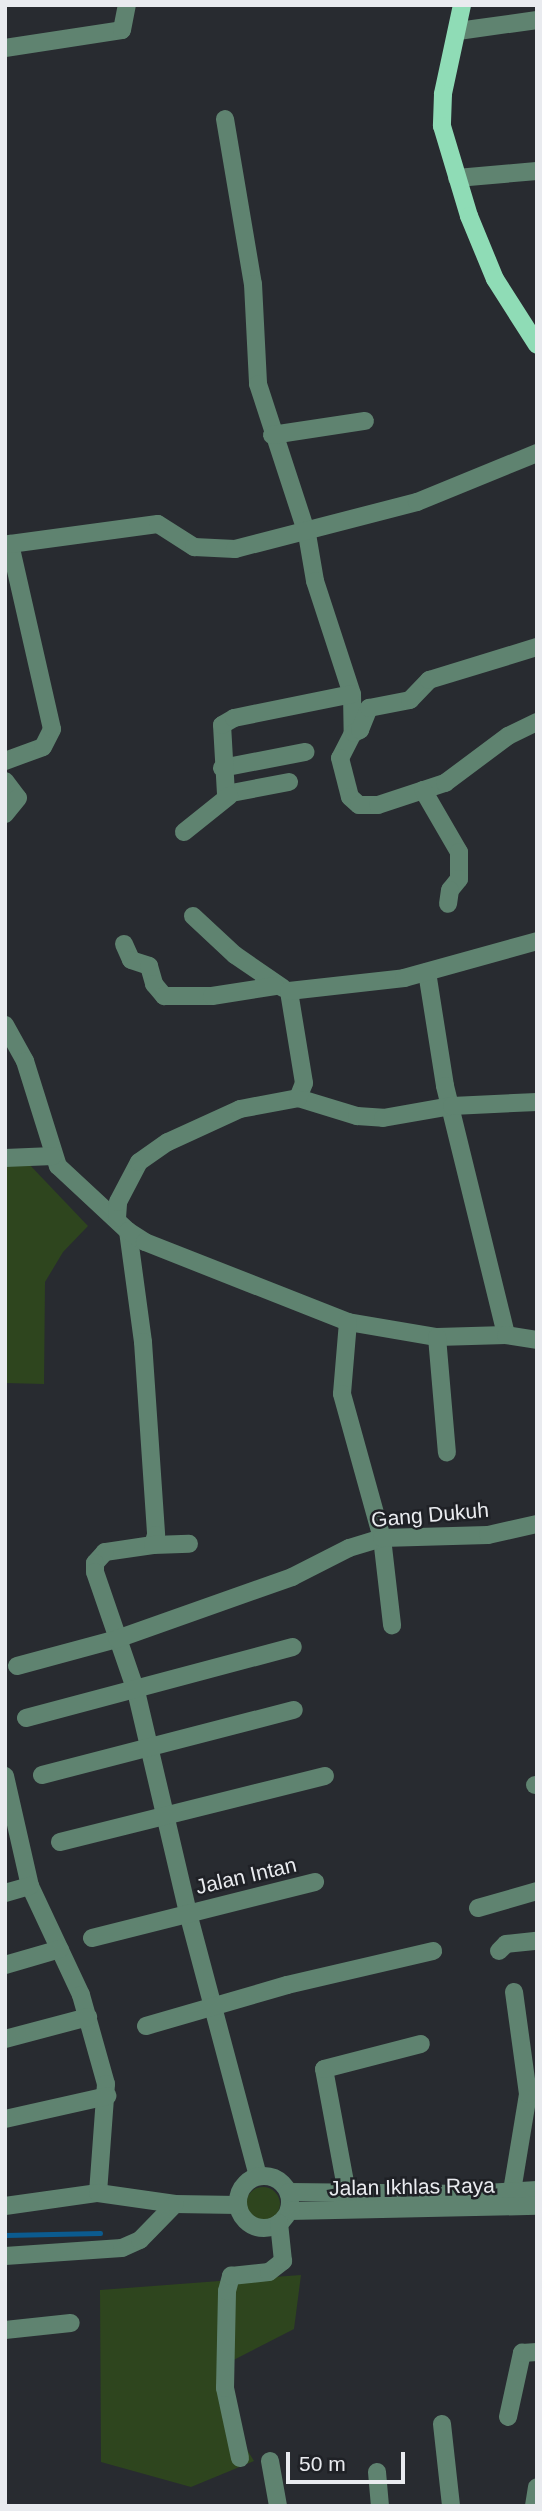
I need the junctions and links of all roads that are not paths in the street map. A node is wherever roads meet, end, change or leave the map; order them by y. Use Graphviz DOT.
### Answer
graph roads {
  1 [pos="127,5"];
  2 [pos="462,5"];
  3 [pos="537,20"];
  4 [pos="458,31"];
  5 [pos="5,48"];
  6 [pos="225,119"];
  7 [pos="537,171"];
  8 [pos="457,178"];
  9 [pos="537,345"];
  10 [pos="365,421"];
  11 [pos="272,435"];
  12 [pos="537,453"];
  13 [pos="307,534"];
  14 [pos="8,536"];
  15 [pos="537,647"];
  16 [pos="352,694"];
  17 [pos="537,722"];
  18 [pos="353,733"];
  19 [pos="305,752"];
  20 [pos="5,761"];
  21 [pos="222,768"];
  22 [pos="5,781"];
  23 [pos="289,782"];
  24 [pos="423,790"];
  25 [pos="229,796"];
  26 [pos="5,814"];
  27 [pos="184,832"];
  28 [pos="448,904"];
  29 [pos="193,916"];
  30 [pos="537,941"];
  31 [pos="124,944"];
  32 [pos="427,972"];
  33 [pos="282,988"];
  34 [pos="5,1025"];
  35 [pos="298,1098"];
  36 [pos="537,1102"];
  37 [pos="452,1106"];
  38 [pos="53,1156"];
  39 [pos="5,1158"];
  40 [pos="119,1220"];
  41 [pos="348,1322"];
  42 [pos="506,1335"];
  43 [pos="437,1337"];
  44 [pos="537,1340"];
  45 [pos="447,1453"];
  46 [pos="537,1524"];
  47 [pos="382,1538"];
  48 [pos="189,1544"];
  49 [pos="153,1545"];
  50 [pos="392,1625"];
  51 [pos="117,1639"];
  52 [pos="293,1647"];
  53 [pos="17,1666"];
  54 [pos="136,1691"];
  55 [pos="294,1710"];
  56 [pos="26,1718"];
  57 [pos="148,1746"];
  58 [pos="42,1775"];
  59 [pos="5,1776"];
  60 [pos="325,1776"];
  61 [pos="10,1813"];
  62 [pos="164,1816"];
  63 [pos="60,1842"];
  64 [pos="315,1882"];
  65 [pos="30,1886"];
  66 [pos="537,1891"];
  67 [pos="5,1893"];
  68 [pos="478,1908"];
  69 [pos="188,1913"];
  70 [pos="92,1938"];
  71 [pos="537,1941"];
  72 [pos="60,1949"];
  73 [pos="433,1951"];
  74 [pos="499,1951"];
  75 [pos="5,1965"];
  76 [pos="514,1992"];
  77 [pos="213,2007"];
  78 [pos="88,2017"];
  79 [pos="146,2026"];
  80 [pos="5,2039"];
  81 [pos="421,2044"];
  82 [pos="107,2096"];
  83 [pos="5,2119"];
  84 [pos="258,2176"];
  85 [pos="537,2190"];
  86 [pos="512,2191"];
  87 [pos="289,2192"];
  88 [pos="98,2193"];
  89 [pos="347,2193"];
  90 [pos="175,2204"];
  91 [pos="238,2205"];
  92 [pos="5,2206"];
  93 [pos="537,2206"];
  94 [pos="284,2217"];
  95 [pos="5,2256"];
  96 [pos="71,2323"];
  97 [pos="5,2330"];
  98 [pos="537,2352"];
  99 [pos="508,2417"];
  100 [pos="442,2424"];
  101 [pos="240,2458"];
  102 [pos="270,2461"];
  103 [pos="377,2472"];
  104 [pos="537,2487"];
  105 [pos="278,2506"];
  106 [pos="380,2506"];
  107 [pos="451,2506"];
  108 [pos="534,2506"];
  1 -- 5 [label="street"];
  2 -- 4 [label="main road"];
  3 -- 4 [label="street"];
  4 -- 8 [label="main road"];
  6 -- 11 [label="street"];
  7 -- 8 [label="street"];
  8 -- 9 [label="main road"];
  10 -- 11 [label="street"];
  11 -- 13 [label="street"];
  12 -- 13 [label="street"];
  13 -- 14 [label="street"];
  13 -- 16 [label="street"];
  14 -- 20 [label="street"];
  15 -- 18 [label="street"];
  16 -- 18 [label="street"];
  16 -- 21 [label="street"];
  17 -- 24 [label="street"];
  18 -- 24 [label="street"];
  19 -- 21 [label="street"];
  21 -- 25 [label="street"];
  22 -- 26 [label="street"];
  23 -- 25 [label="street"];
  24 -- 28 [label="street"];
  25 -- 27 [label="street"];
  29 -- 33 [label="street"];
  30 -- 32 [label="street"];
  31 -- 33 [label="street"];
  32 -- 33 [label="street"];
  32 -- 37 [label="street"];
  33 -- 35 [label="street"];
  34 -- 38 [label="street"];
  35 -- 37 [label="street"];
  35 -- 40 [label="street"];
  36 -- 37 [label="street"];
  37 -- 42 [label="street"];
  38 -- 39 [label="street"];
  38 -- 40 [label="street"];
  40 -- 41 [label="street"];
  40 -- 49 [label="street"];
  41 -- 43 [label="street"];
  41 -- 47 [label="street"];
  42 -- 43 [label="street"];
  42 -- 44 [label="street"];
  43 -- 45 [label="street"];
  46 -- 47 [label="street, Gang Dukuh"];
  47 -- 50 [label="street"];
  47 -- 51 [label="street, Gang Dukuh"];
  48 -- 49 [label="street"];
  49 -- 51 [label="street"];
  51 -- 53 [label="street, Gang Dukuh"];
  51 -- 54 [label="street"];
  52 -- 54 [label="street"];
  54 -- 56 [label="street"];
  54 -- 57 [label="street"];
  55 -- 57 [label="street"];
  57 -- 58 [label="street"];
  57 -- 62 [label="street"];
  59 -- 61 [label="street"];
  60 -- 62 [label="street"];
  61 -- 65 [label="street"];
  62 -- 63 [label="street"];
  62 -- 69 [label="street"];
  64 -- 69 [label="street, Jalan Intan"];
  65 -- 67 [label="street"];
  65 -- 72 [label="street"];
  66 -- 68 [label="street"];
  69 -- 70 [label="street, Jalan Intan"];
  69 -- 77 [label="street"];
  71 -- 74 [label="street"];
  72 -- 75 [label="street"];
  72 -- 78 [label="street"];
  73 -- 77 [label="street"];
  76 -- 86 [label="street"];
  77 -- 79 [label="street"];
  77 -- 84 [label="street"];
  78 -- 80 [label="street"];
  78 -- 82 [label="street"];
  81 -- 89 [label="street"];
  82 -- 83 [label="street"];
  82 -- 88 [label="street"];
  84 -- 87 [label="street"];
  84 -- 91 [label="street"];
  85 -- 86 [label="street"];
  86 -- 89 [label="street"];
  87 -- 89 [label="street"];
  87 -- 94 [label="street"];
  88 -- 90 [label="street"];
  88 -- 92 [label="street"];
  90 -- 91 [label="street"];
  90 -- 95 [label="street"];
  91 -- 94 [label="street, Jalan Ikhlas Raya"];
  93 -- 94 [label="street, Jalan Ikhlas Raya"];
  94 -- 101 [label="street"];
  96 -- 97 [label="street"];
  98 -- 99 [label="street"];
  100 -- 107 [label="street"];
  102 -- 105 [label="street"];
  103 -- 106 [label="street"];
  104 -- 108 [label="street"];
}
